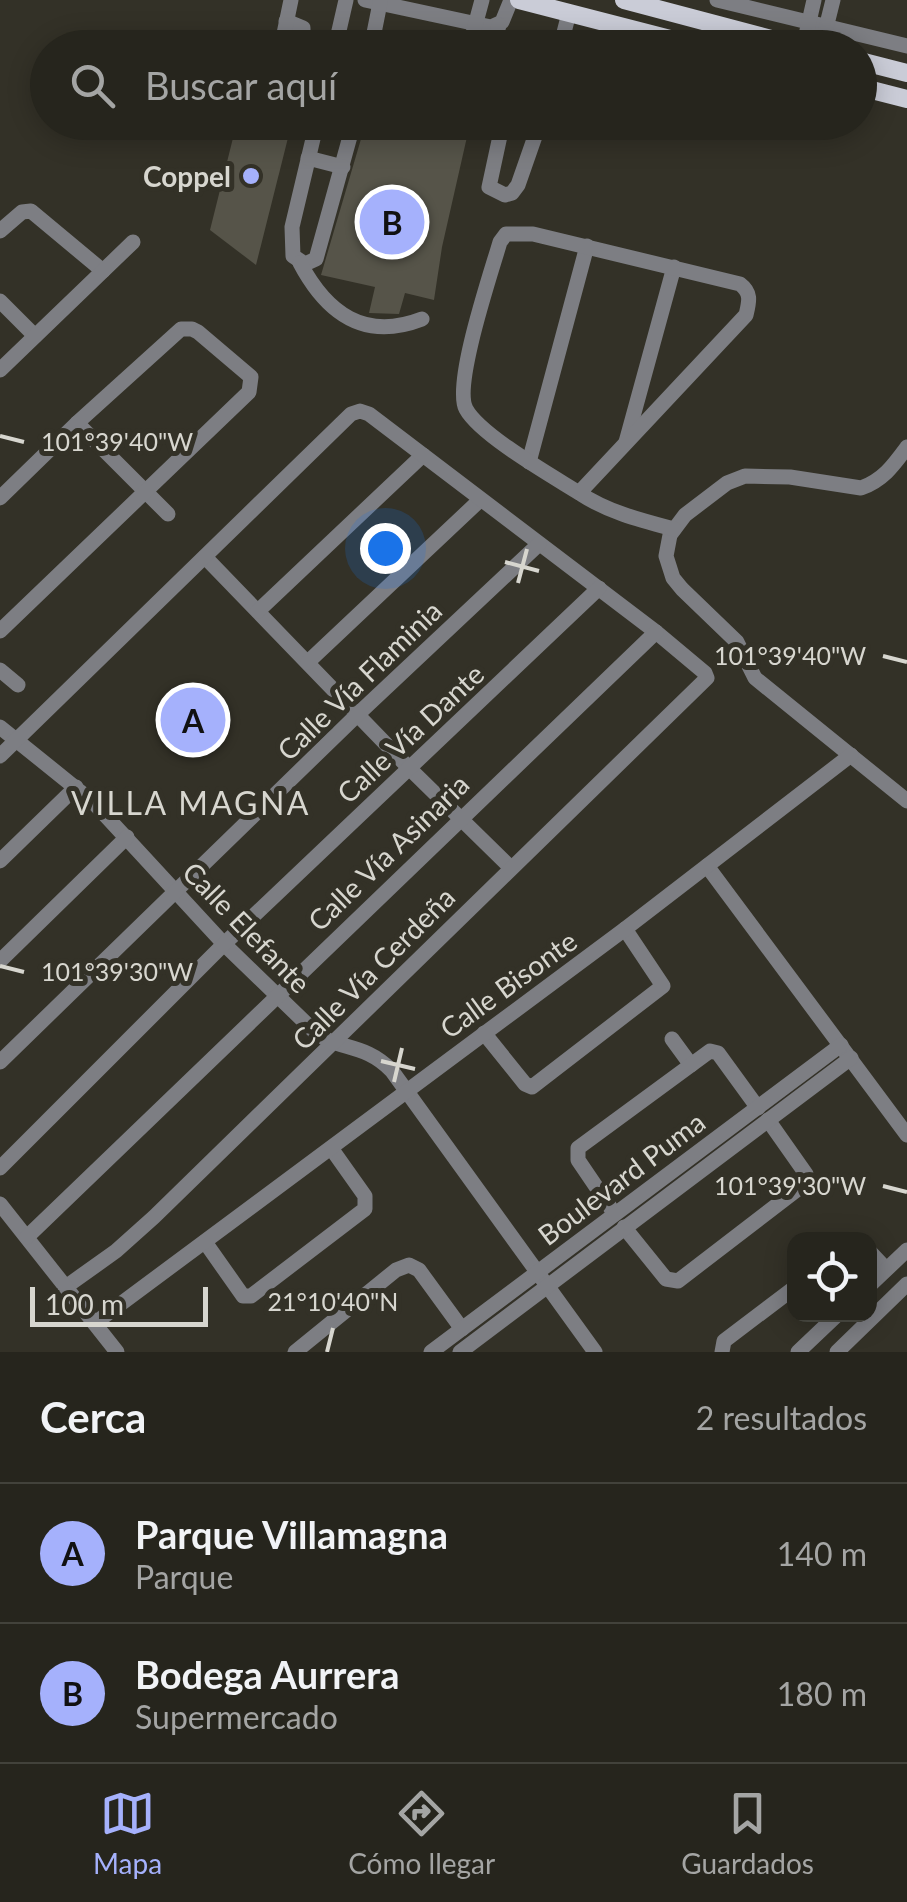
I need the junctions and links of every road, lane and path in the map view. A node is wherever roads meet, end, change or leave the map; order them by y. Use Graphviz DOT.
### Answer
graph roads {
  1 [pos="291,0"];
  2 [pos="346,0"];
  3 [pos="482,0"];
  4 [pos="510,0"];
  5 [pos="519,0"];
  6 [pos="624,0"];
  7 [pos="814,0"];
  8 [pos="833,0"];
  9 [pos="723,1"];
  10 [pos="372,2"];
  11 [pos="568,13"];
  12 [pos="286,21"];
  13 [pos="808,23"];
  14 [pos="475,24"];
  15 [pos="498,25"];
  16 [pos="826,27"];
  17 [pos="284,30"];
  18 [pos="303,30"];
  19 [pos="340,30"];
  20 [pos="371,30"];
  21 [pos="474,30"];
  22 [pos="497,30"];
  23 [pos="564,30"];
  24 [pos="634,30"];
  25 [pos="739,30"];
  26 [pos="807,30"];
  27 [pos="825,30"];
  28 [pos="843,30"];
  29 [pos="877,36"];
  30 [pos="906,41"];
  31 [pos="877,65"];
  32 [pos="907,73"];
  33 [pos="877,91"];
  34 [pos="907,99"];
  35 [pos="312,140"];
  36 [pos="350,140"];
  37 [pos="499,140"];
  38 [pos="534,140"];
  39 [pos="308,158"];
  40 [pos="344,167"];
  41 [pos="0,231"];
  42 [pos="133,242"];
  43 [pos="587,246"];
  44 [pos="300,263"];
  45 [pos="674,267"];
  46 [pos="103,271"];
  47 [pos="0,302"];
  48 [pos="422,319"];
  49 [pos="35,336"];
  50 [pos="0,370"];
  51 [pos="77,423"];
  52 [pos="626,444"];
  53 [pos="907,447"];
  54 [pos="422,456"];
  55 [pos="529,462"];
  56 [pos="143,490"];
  57 [pos="579,493"];
  58 [pos="0,498"];
  59 [pos="480,500"];
  60 [pos="168,514"];
  61 [pos="674,529"];
  62 [pos="539,544"];
  63 [pos="206,556"];
  64 [pos="600,588"];
  65 [pos="258,612"];
  66 [pos="0,630"];
  67 [pos="656,632"];
  68 [pos="308,662"];
  69 [pos="0,670"];
  70 [pos="18,684"];
  71 [pos="358,714"];
  72 [pos="0,727"];
  73 [pos="17,740"];
  74 [pos="851,755"];
  75 [pos="0,756"];
  76 [pos="409,768"];
  77 [pos="76,787"];
  78 [pos="907,801"];
  79 [pos="460,817"];
  80 [pos="127,836"];
  81 [pos="0,861"];
  82 [pos="707,866"];
  83 [pos="512,868"];
  84 [pos="176,890"];
  85 [pos="624,929"];
  86 [pos="224,944"];
  87 [pos="0,961"];
  88 [pos="276,995"];
  89 [pos="484,1033"];
  90 [pos="672,1038"];
  91 [pos="330,1041"];
  92 [pos="841,1044"];
  93 [pos="852,1058"];
  94 [pos="0,1062"];
  95 [pos="690,1065"];
  96 [pos="405,1092"];
  97 [pos="763,1114"];
  98 [pos="907,1135"];
  99 [pos="332,1148"];
  100 [pos="0,1168"];
  101 [pos="0,1204"];
  102 [pos="614,1213"];
  103 [pos="624,1227"];
  104 [pos="28,1237"];
  105 [pos="205,1242"];
  106 [pos="907,1250"];
  107 [pos="877,1259"];
  108 [pos="886,1269"];
  109 [pos="536,1272"];
  110 [pos="877,1278"];
  111 [pos="907,1284"];
  112 [pos="67,1286"];
  113 [pos="546,1287"];
  114 [pos="787,1293"];
  115 [pos="830,1322"];
  116 [pos="95,1323"];
  117 [pos="468,1344"];
  118 [pos="117,1352"];
  119 [pos="295,1352"];
  120 [pos="431,1352"];
  121 [pos="594,1352"];
  122 [pos="722,1352"];
  123 [pos="798,1352"];
  124 [pos="836,1352"];
  1 -- 12 [label="street"];
  2 -- 19 [label="street"];
  3 -- 14 [label="street"];
  4 -- 15 [label="street"];
  5 -- 11 [label="main road"];
  6 -- 25 [label="main road"];
  7 -- 13 [label="street"];
  8 -- 16 [label="street"];
  9 -- 13 [label="street"];
  10 -- 14 [label="street"];
  10 -- 20 [label="street"];
  11 -- 23 [label="street"];
  11 -- 24 [label="main road"];
  12 -- 17 [label="street"];
  12 -- 18 [label="street"];
  13 -- 16 [label="street"];
  13 -- 26 [label="street"];
  14 -- 15 [label="street"];
  14 -- 21 [label="street"];
  15 -- 22 [label="street"];
  16 -- 27 [label="street"];
  16 -- 28 [label="street"];
  29 -- 30 [label="street"];
  31 -- 32 [label="main road"];
  33 -- 34 [label="main road"];
  35 -- 39 [label="street"];
  36 -- 40 [label="street"];
  37 -- 38 [label="street"];
  39 -- 40 [label="street"];
  39 -- 44 [label="street"];
  40 -- 44 [label="street"];
  41 -- 46 [label="street"];
  42 -- 46 [label="street"];
  43 -- 45 [label="street"];
  43 -- 55 [label="street"];
  43 -- 55 [label="street"];
  44 -- 48 [label="street"];
  45 -- 52 [label="street"];
  45 -- 52 [label="street"];
  46 -- 49 [label="street"];
  47 -- 49 [label="street"];
  49 -- 50 [label="street"];
  51 -- 56 [label="street"];
  51 -- 56 [label="street"];
  51 -- 58 [label="street"];
  52 -- 57 [label="street"];
  53 -- 61 [label="street"];
  54 -- 59 [label="street"];
  54 -- 63 [label="street"];
  54 -- 65 [label="street"];
  55 -- 57 [label="street"];
  56 -- 60 [label="street"];
  56 -- 66 [label="street"];
  57 -- 61 [label="street"];
  59 -- 62 [label="street"];
  59 -- 68 [label="street"];
  61 -- 74 [label="street"];
  62 -- 64 [label="street"];
  62 -- 71 [label="street, Calle Vía Flaminia"];
  63 -- 65 [label="street"];
  63 -- 73 [label="street"];
  64 -- 67 [label="street"];
  64 -- 76 [label="street, Calle Vía Dante"];
  65 -- 68 [label="street"];
  67 -- 79 [label="street, Calle Vía Asinaria"];
  67 -- 83 [label="street, Calle Vía Cerdeña"];
  68 -- 71 [label="street"];
  69 -- 70 [label="street"];
  71 -- 76 [label="street"];
  71 -- 84 [label="street, Calle Vía Flaminia"];
  72 -- 73 [label="street, Calle Elefante"];
  73 -- 75 [label="street"];
  73 -- 77 [label="street, Calle Elefante"];
  74 -- 78 [label="street"];
  74 -- 82 [label="street, Calle Bisonte"];
  76 -- 79 [label="street"];
  76 -- 86 [label="street, Calle Vía Dante"];
  77 -- 80 [label="street, Calle Elefante"];
  77 -- 81 [label="street"];
  79 -- 83 [label="street"];
  79 -- 88 [label="street, Calle Vía Asinaria"];
  80 -- 84 [label="street, Calle Elefante"];
  80 -- 87 [label="street"];
  82 -- 85 [label="street, Calle Bisonte"];
  82 -- 92 [label="street"];
  83 -- 91 [label="street, Calle Vía Cerdeña"];
  84 -- 86 [label="street, Calle Elefante"];
  84 -- 94 [label="street, Calle Vía Flaminia"];
  85 -- 89 [label="street, Calle Bisonte"];
  85 -- 89 [label="street"];
  86 -- 88 [label="street, Calle Elefante"];
  86 -- 100 [label="street, Calle Vía Dante"];
  88 -- 91 [label="street, Calle Elefante"];
  88 -- 104 [label="street, Calle Vía Asinaria"];
  89 -- 96 [label="street, Calle Bisonte"];
  90 -- 95 [label="street"];
  91 -- 96 [label="street, Calle Elefante"];
  91 -- 112 [label="street, Calle Vía Cerdeña"];
  92 -- 93 [label="street"];
  92 -- 97 [label="street, Boulevard Puma"];
  93 -- 97 [label="street, Boulevard Puma"];
  93 -- 98 [label="street"];
  95 -- 97 [label="street"];
  95 -- 102 [label="street"];
  96 -- 99 [label="street, Calle Bisonte"];
  96 -- 109 [label="street, Calle Elefante"];
  97 -- 102 [label="street, Boulevard Puma"];
  97 -- 103 [label="street, Boulevard Puma"];
  97 -- 103 [label="street"];
  99 -- 105 [label="street, Calle Bisonte"];
  99 -- 105 [label="street"];
  101 -- 104 [label="street"];
  102 -- 109 [label="street, Boulevard Puma"];
  103 -- 113 [label="street, Boulevard Puma"];
  104 -- 112 [label="street"];
  105 -- 116 [label="street, Calle Bisonte"];
  106 -- 108 [label="street"];
  107 -- 108 [label="street"];
  108 -- 110 [label="street"];
  109 -- 113 [label="street, Calle Elefante"];
  109 -- 117 [label="street, Boulevard Puma"];
  111 -- 124 [label="street"];
  112 -- 116 [label="street"];
  113 -- 117 [label="street, Boulevard Puma"];
  113 -- 121 [label="street, Calle Elefante"];
  114 -- 122 [label="street"];
  115 -- 123 [label="street"];
  116 -- 118 [label="street"];
  117 -- 119 [label="street"];
  117 -- 120 [label="street, Boulevard Puma"];
}
